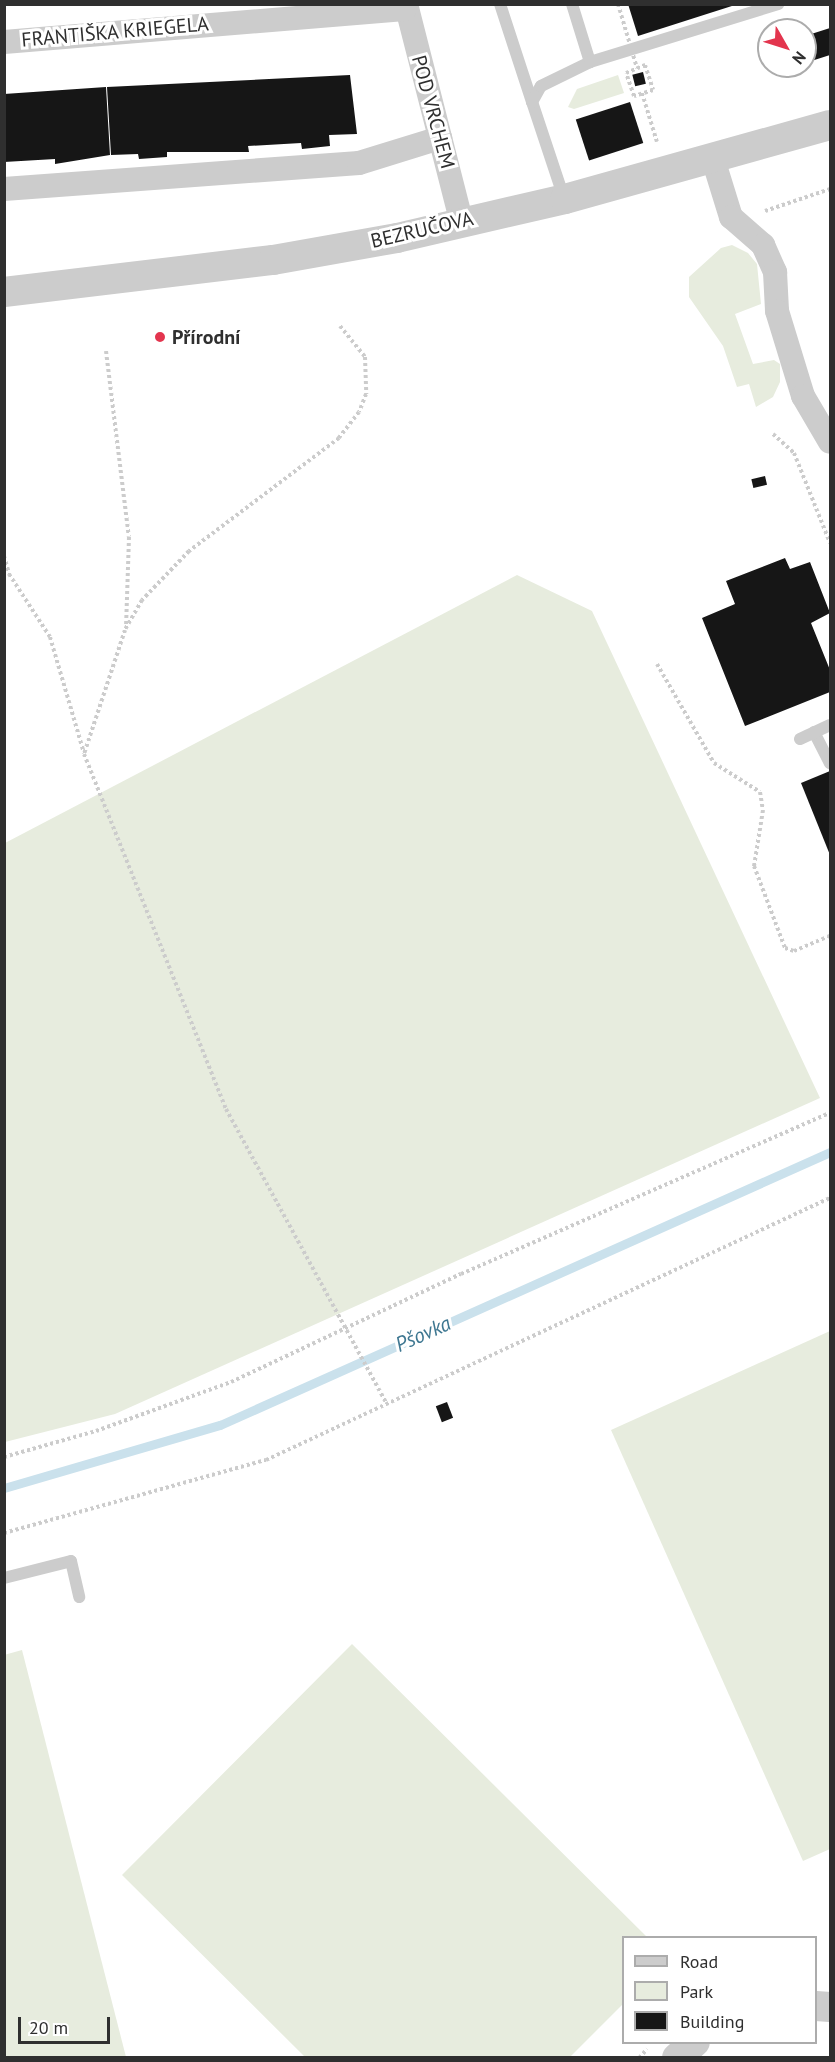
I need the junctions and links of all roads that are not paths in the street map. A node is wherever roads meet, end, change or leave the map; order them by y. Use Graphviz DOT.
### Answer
graph roads {
  1 [pos="500,4"];
  2 [pos="572,4"];
  3 [pos="778,4"];
  4 [pos="406,7"];
  5 [pos="4,42"];
  6 [pos="590,62"];
  7 [pos="532,102"];
  8 [pos="831,125"];
  9 [pos="440,138"];
  10 [pos="713,159"];
  11 [pos="4,189"];
  12 [pos="565,200"];
  13 [pos="462,220"];
  14 [pos="4,292"];
  15 [pos="831,442"];
  16 [pos="831,725"];
  17 [pos="814,732"];
  18 [pos="800,739"];
  19 [pos="831,763"];
  20 [pos="4,1578"];
  21 [pos="79,1597"];
  22 [pos="694,2044"];
  23 [pos="677,2058"];
  1 -- 7 [label="lane"];
  2 -- 6 [label="lane"];
  3 -- 6 [label="lane"];
  4 -- 5 [label="street, FRANTIŠKA KRIEGELA"];
  4 -- 9 [label="street, POD VRCHEM"];
  6 -- 7 [label="lane"];
  7 -- 12 [label="lane"];
  8 -- 10 [label="street, BEZRUČOVA"];
  9 -- 11 [label="street"];
  9 -- 13 [label="street, POD VRCHEM"];
  10 -- 12 [label="street, BEZRUČOVA"];
  10 -- 15 [label="street"];
  12 -- 13 [label="street, BEZRUČOVA"];
  13 -- 14 [label="street, BEZRUČOVA"];
  16 -- 17 [label="lane"];
  17 -- 18 [label="lane"];
  17 -- 19 [label="lane"];
  20 -- 21 [label="lane"];
  22 -- 23 [label="street"];
}
